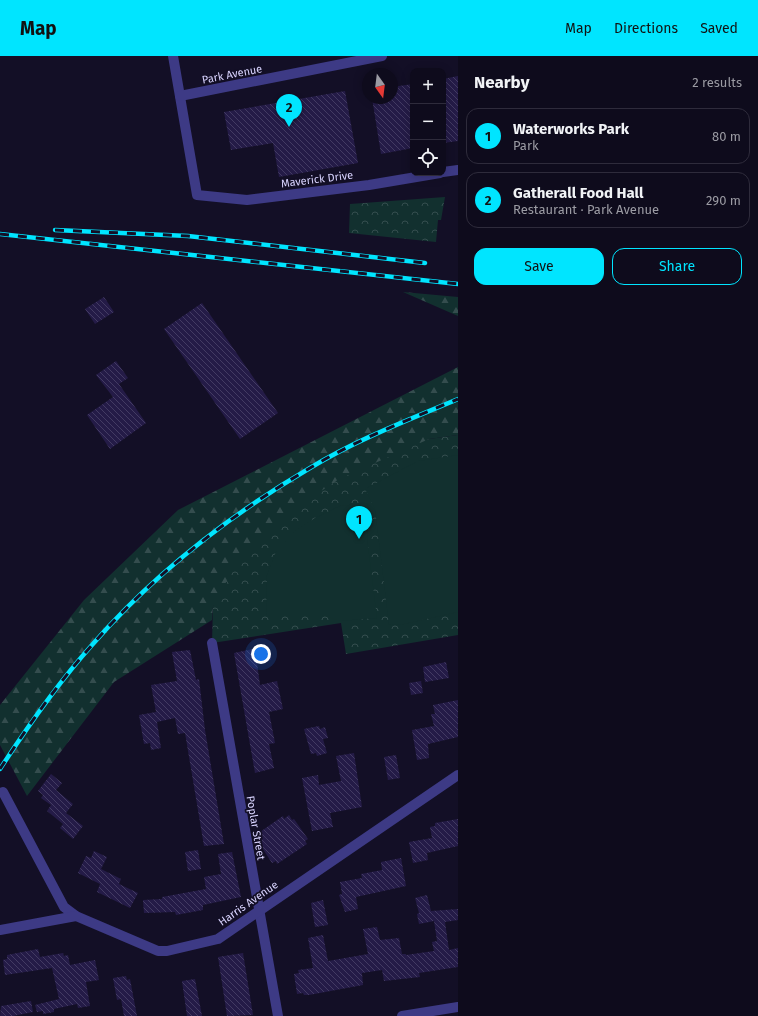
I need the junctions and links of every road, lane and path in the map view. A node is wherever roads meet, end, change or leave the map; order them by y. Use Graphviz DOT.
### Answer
graph roads {
  1 [pos="173,56"];
  2 [pos="382,56"];
  3 [pos="180,96"];
  4 [pos="458,170"];
  5 [pos="446,172"];
  6 [pos="422,176"];
  7 [pos="212,644"];
  8 [pos="458,775"];
  9 [pos="2,792"];
  10 [pos="259,910"];
  11 [pos="76,916"];
  12 [pos="0,930"];
  13 [pos="458,1007"];
  14 [pos="278,1016"];
  15 [pos="402,1016"];
  1 -- 3 [label="street"];
  2 -- 3 [label="street, Park Avenue"];
  3 -- 6 [label="street, Maverick Drive"];
  4 -- 5 [label="street"];
  7 -- 10 [label="street, Poplar Street"];
  8 -- 10 [label="street, Harris Avenue"];
  9 -- 11 [label="street, Harris Avenue"];
  10 -- 11 [label="street, Harris Avenue"];
  10 -- 14 [label="street, Poplar Street"];
  11 -- 12 [label="street"];
  13 -- 15 [label="street"];
}
